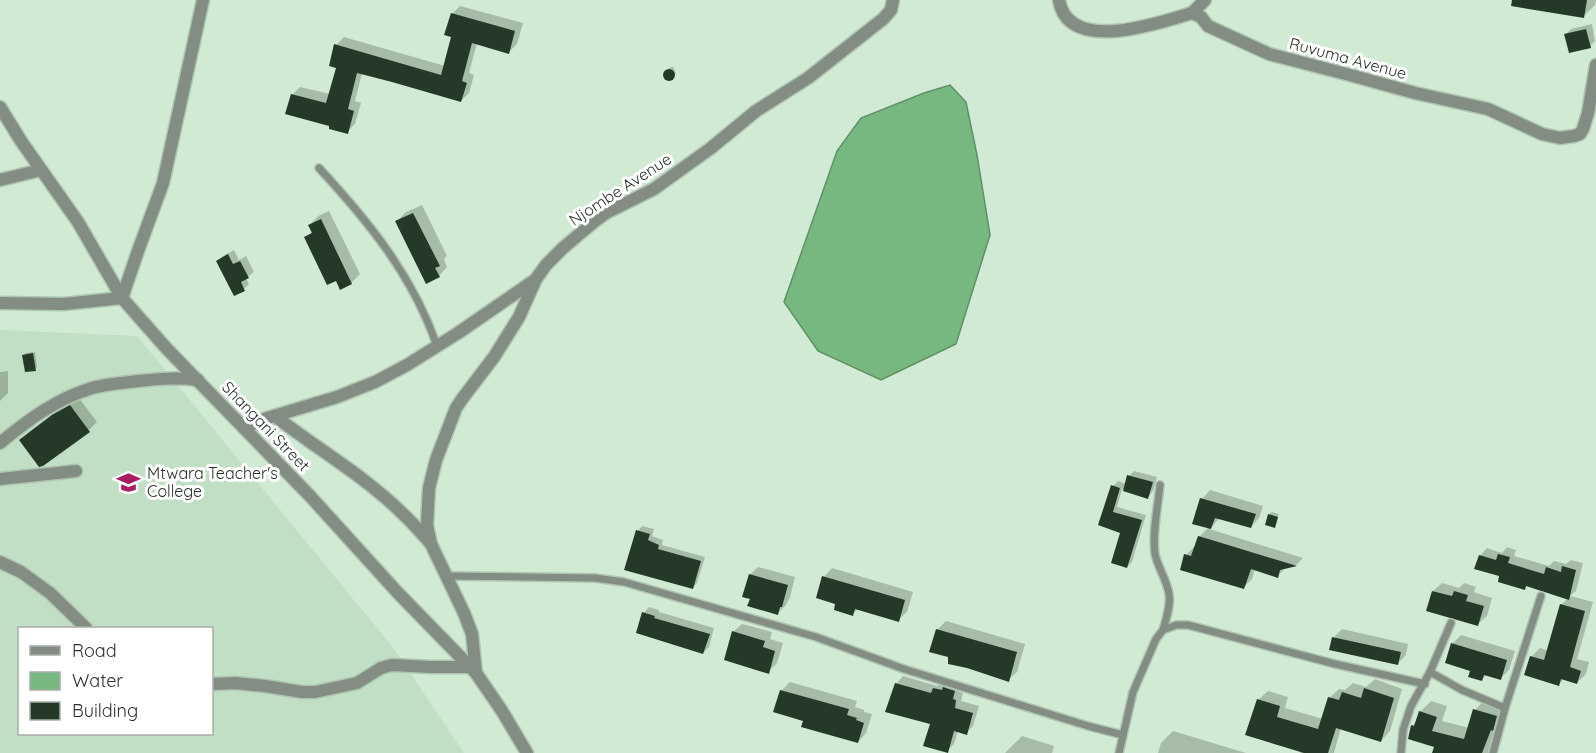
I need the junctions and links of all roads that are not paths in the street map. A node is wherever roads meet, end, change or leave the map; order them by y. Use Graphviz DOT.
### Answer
graph roads {
  1 [pos="203,0"];
  2 [pos="893,0"];
  3 [pos="1059,0"];
  4 [pos="1205,0"];
  5 [pos="1192,13"];
  6 [pos="1596,65"];
  7 [pos="0,107"];
  8 [pos="319,168"];
  9 [pos="41,170"];
  10 [pos="0,180"];
  11 [pos="536,279"];
  12 [pos="122,298"];
  13 [pos="0,303"];
  14 [pos="437,346"];
  15 [pos="198,380"];
  16 [pos="275,416"];
  17 [pos="244,428"];
  18 [pos="0,443"];
  19 [pos="76,471"];
  20 [pos="0,478"];
  21 [pos="1160,485"];
  22 [pos="431,544"];
  23 [pos="0,562"];
  24 [pos="446,576"];
  25 [pos="1541,597"];
  26 [pos="1451,623"];
  27 [pos="85,627"];
  28 [pos="1162,630"];
  29 [pos="473,670"];
  30 [pos="1430,672"];
  31 [pos="213,684"];
  32 [pos="1425,684"];
  33 [pos="1505,708"];
  34 [pos="1123,735"];
  35 [pos="527,753"];
  36 [pos="1119,753"];
  37 [pos="1401,753"];
  38 [pos="1493,753"];
  1 -- 12 [label="street"];
  2 -- 11 [label="street, Njombe Avenue"];
  3 -- 5 [label="street"];
  4 -- 5 [label="street"];
  5 -- 6 [label="street, Ruvuma Avenue"];
  7 -- 9 [label="street, Shangani Street"];
  8 -- 14 [label="lane"];
  9 -- 10 [label="street"];
  9 -- 12 [label="street, Shangani Street"];
  11 -- 14 [label="street"];
  11 -- 22 [label="street, Njombe Avenue"];
  12 -- 13 [label="street"];
  12 -- 15 [label="street, Shangani Street"];
  14 -- 16 [label="street"];
  15 -- 17 [label="street, Shangani Street"];
  15 -- 18 [label="street"];
  16 -- 17 [label="street"];
  16 -- 22 [label="street"];
  17 -- 29 [label="street, Shangani Street"];
  19 -- 20 [label="street"];
  21 -- 28 [label="lane"];
  22 -- 24 [label="street, Njombe Avenue"];
  23 -- 27 [label="street"];
  24 -- 29 [label="street, Njombe Avenue"];
  24 -- 34 [label="lane"];
  25 -- 33 [label="lane"];
  26 -- 30 [label="lane"];
  28 -- 32 [label="lane"];
  28 -- 34 [label="lane"];
  29 -- 31 [label="street"];
  29 -- 35 [label="street, Shangani Street"];
  30 -- 32 [label="lane"];
  30 -- 33 [label="lane"];
  32 -- 37 [label="lane"];
  33 -- 38 [label="lane"];
  34 -- 36 [label="lane"];
}
